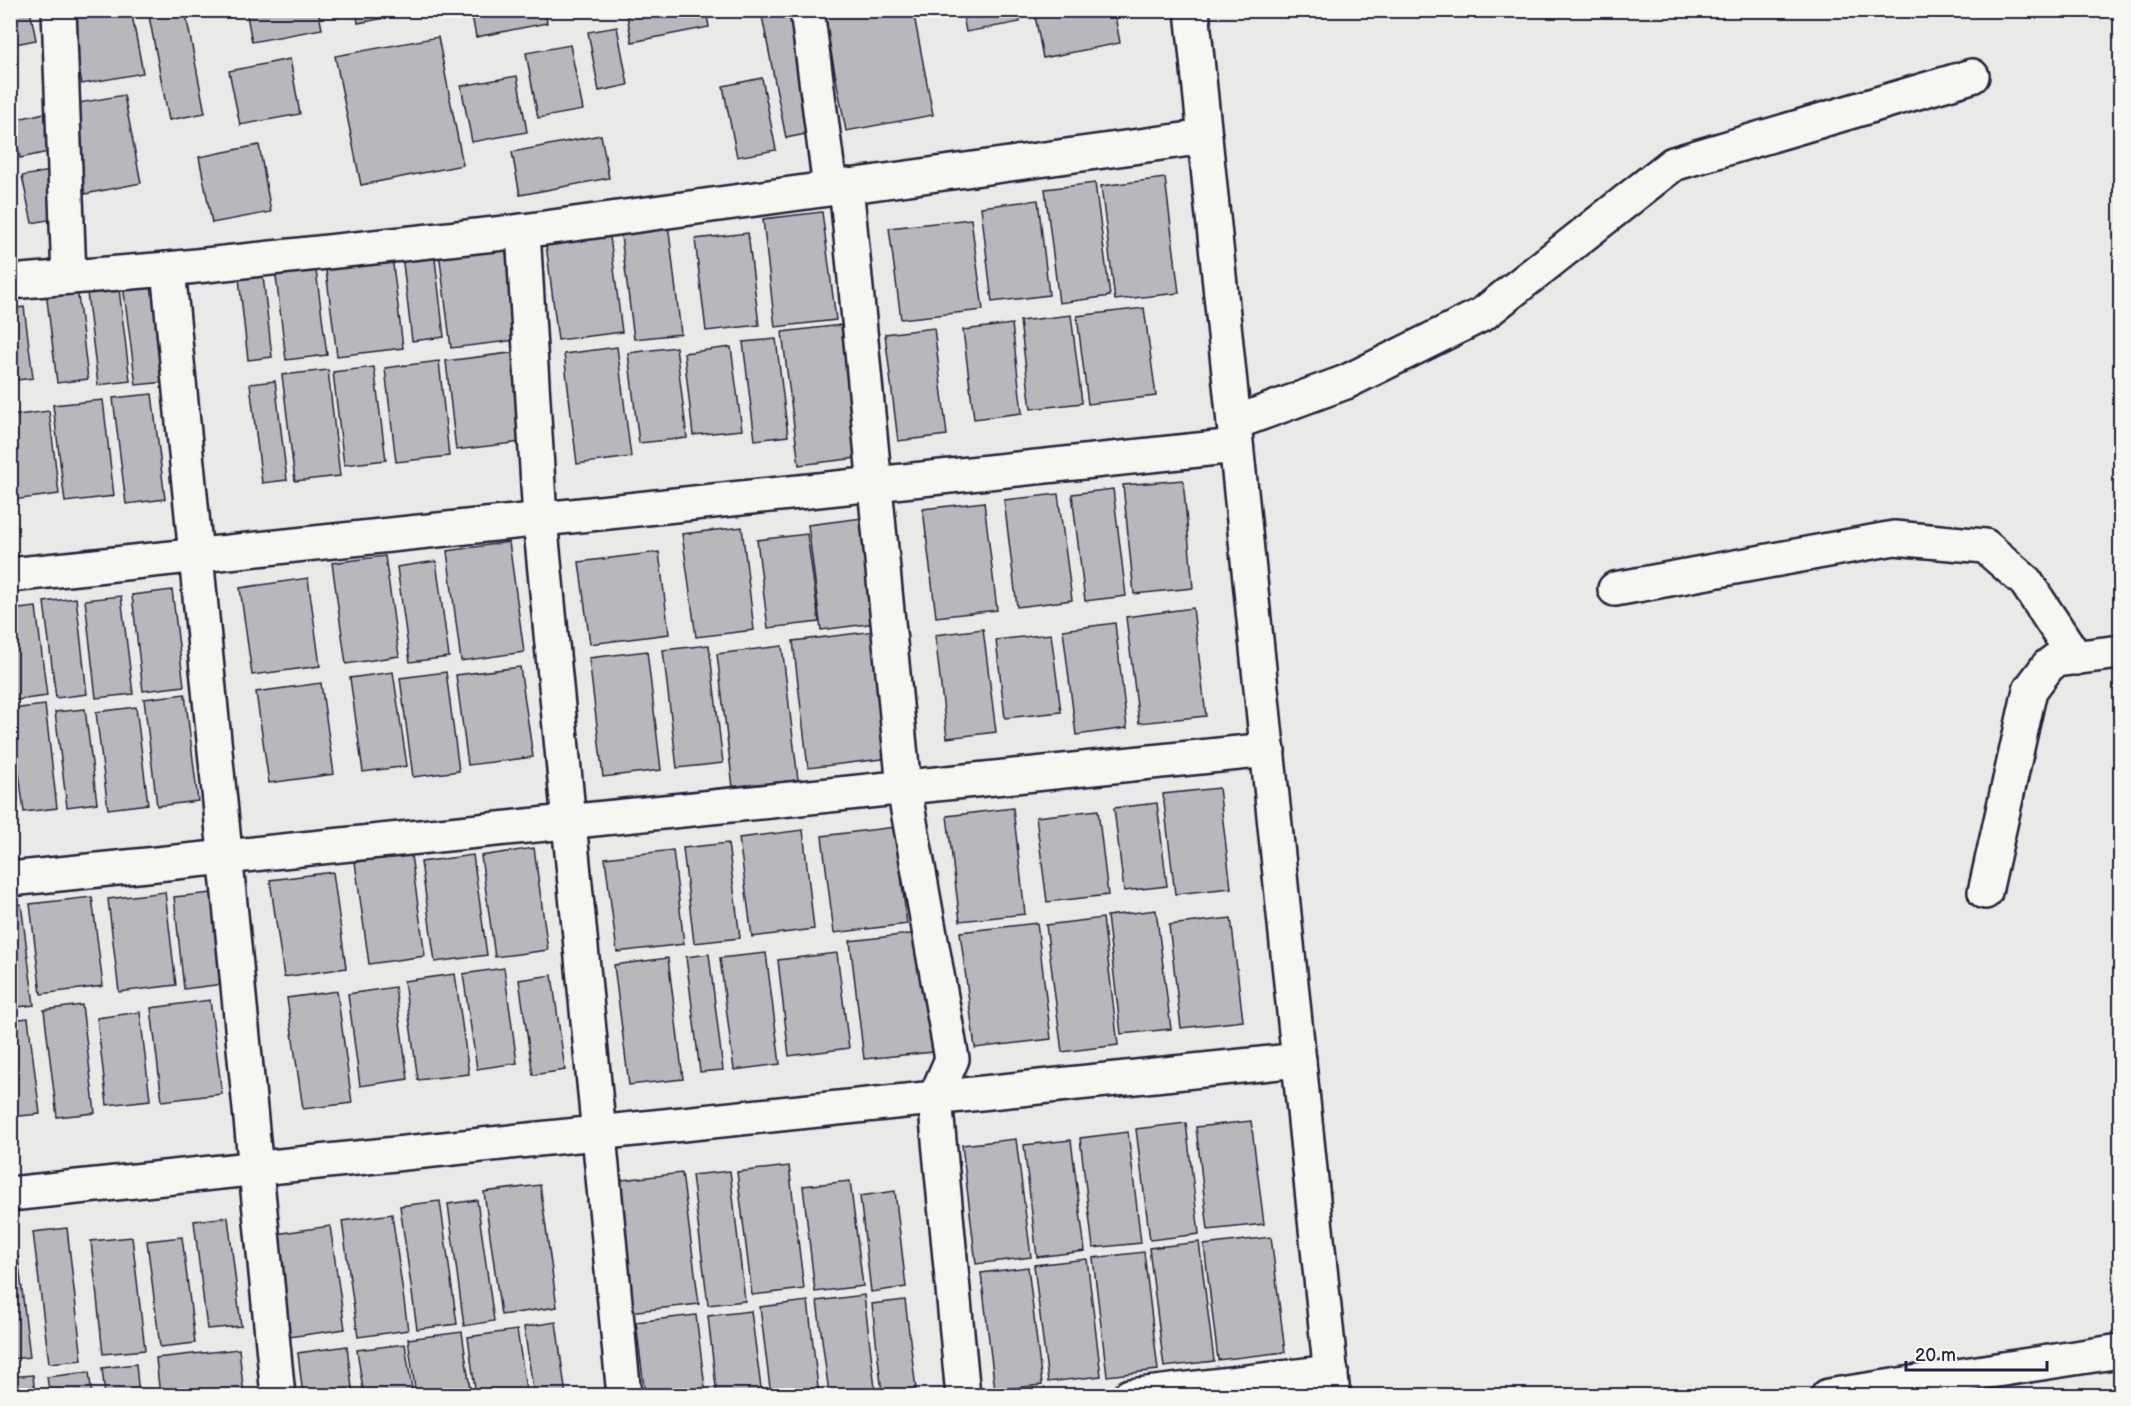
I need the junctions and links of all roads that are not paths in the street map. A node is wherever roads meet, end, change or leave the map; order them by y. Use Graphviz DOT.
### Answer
graph roads {
  1 [pos="59,10"];
  2 [pos="807,10"];
  3 [pos="1192,10"];
  4 [pos="1972,76"];
  5 [pos="1205,136"];
  6 [pos="838,186"];
  7 [pos="523,231"];
  8 [pos="168,269"];
  9 [pos="69,278"];
  10 [pos="10,282"];
  11 [pos="1235,434"];
  12 [pos="874,484"];
  13 [pos="540,519"];
  14 [pos="196,555"];
  15 [pos="10,575"];
  16 [pos="1615,590"];
  17 [pos="2121,652"];
  18 [pos="2076,658"];
  19 [pos="1268,750"];
  20 [pos="904,788"];
  21 [pos="569,822"];
  22 [pos="225,857"];
  23 [pos="10,879"];
  24 [pos="1985,892"];
  25 [pos="1299,1060"];
  26 [pos="934,1098"];
  27 [pos="599,1133"];
  28 [pos="256,1169"];
  29 [pos="10,1194"];
  30 [pos="2121,1351"];
  31 [pos="1332,1384"];
  32 [pos="278,1395"];
  33 [pos="624,1395"];
  34 [pos="963,1395"];
  35 [pos="1130,1395"];
  36 [pos="1828,1395"];
  1 -- 9 [label="street"];
  2 -- 6 [label="street"];
  3 -- 5 [label="street"];
  4 -- 11 [label="street"];
  5 -- 6 [label="street"];
  5 -- 11 [label="street"];
  6 -- 7 [label="street"];
  6 -- 12 [label="street"];
  7 -- 8 [label="street"];
  7 -- 13 [label="street"];
  8 -- 9 [label="street"];
  8 -- 14 [label="street"];
  9 -- 10 [label="street"];
  11 -- 12 [label="street"];
  11 -- 19 [label="street"];
  12 -- 13 [label="street"];
  12 -- 20 [label="street"];
  13 -- 14 [label="street"];
  13 -- 21 [label="street"];
  14 -- 15 [label="street"];
  14 -- 22 [label="street"];
  16 -- 18 [label="street"];
  17 -- 18 [label="street"];
  18 -- 24 [label="street"];
  19 -- 20 [label="street"];
  19 -- 25 [label="street"];
  20 -- 21 [label="street"];
  20 -- 26 [label="street"];
  21 -- 22 [label="street"];
  21 -- 27 [label="street"];
  22 -- 23 [label="street"];
  22 -- 28 [label="street"];
  25 -- 26 [label="street"];
  25 -- 31 [label="street"];
  26 -- 27 [label="street"];
  26 -- 34 [label="street"];
  27 -- 28 [label="street"];
  27 -- 33 [label="street"];
  28 -- 29 [label="street"];
  28 -- 32 [label="street"];
  30 -- 36 [label="street"];
  31 -- 35 [label="street"];
}
